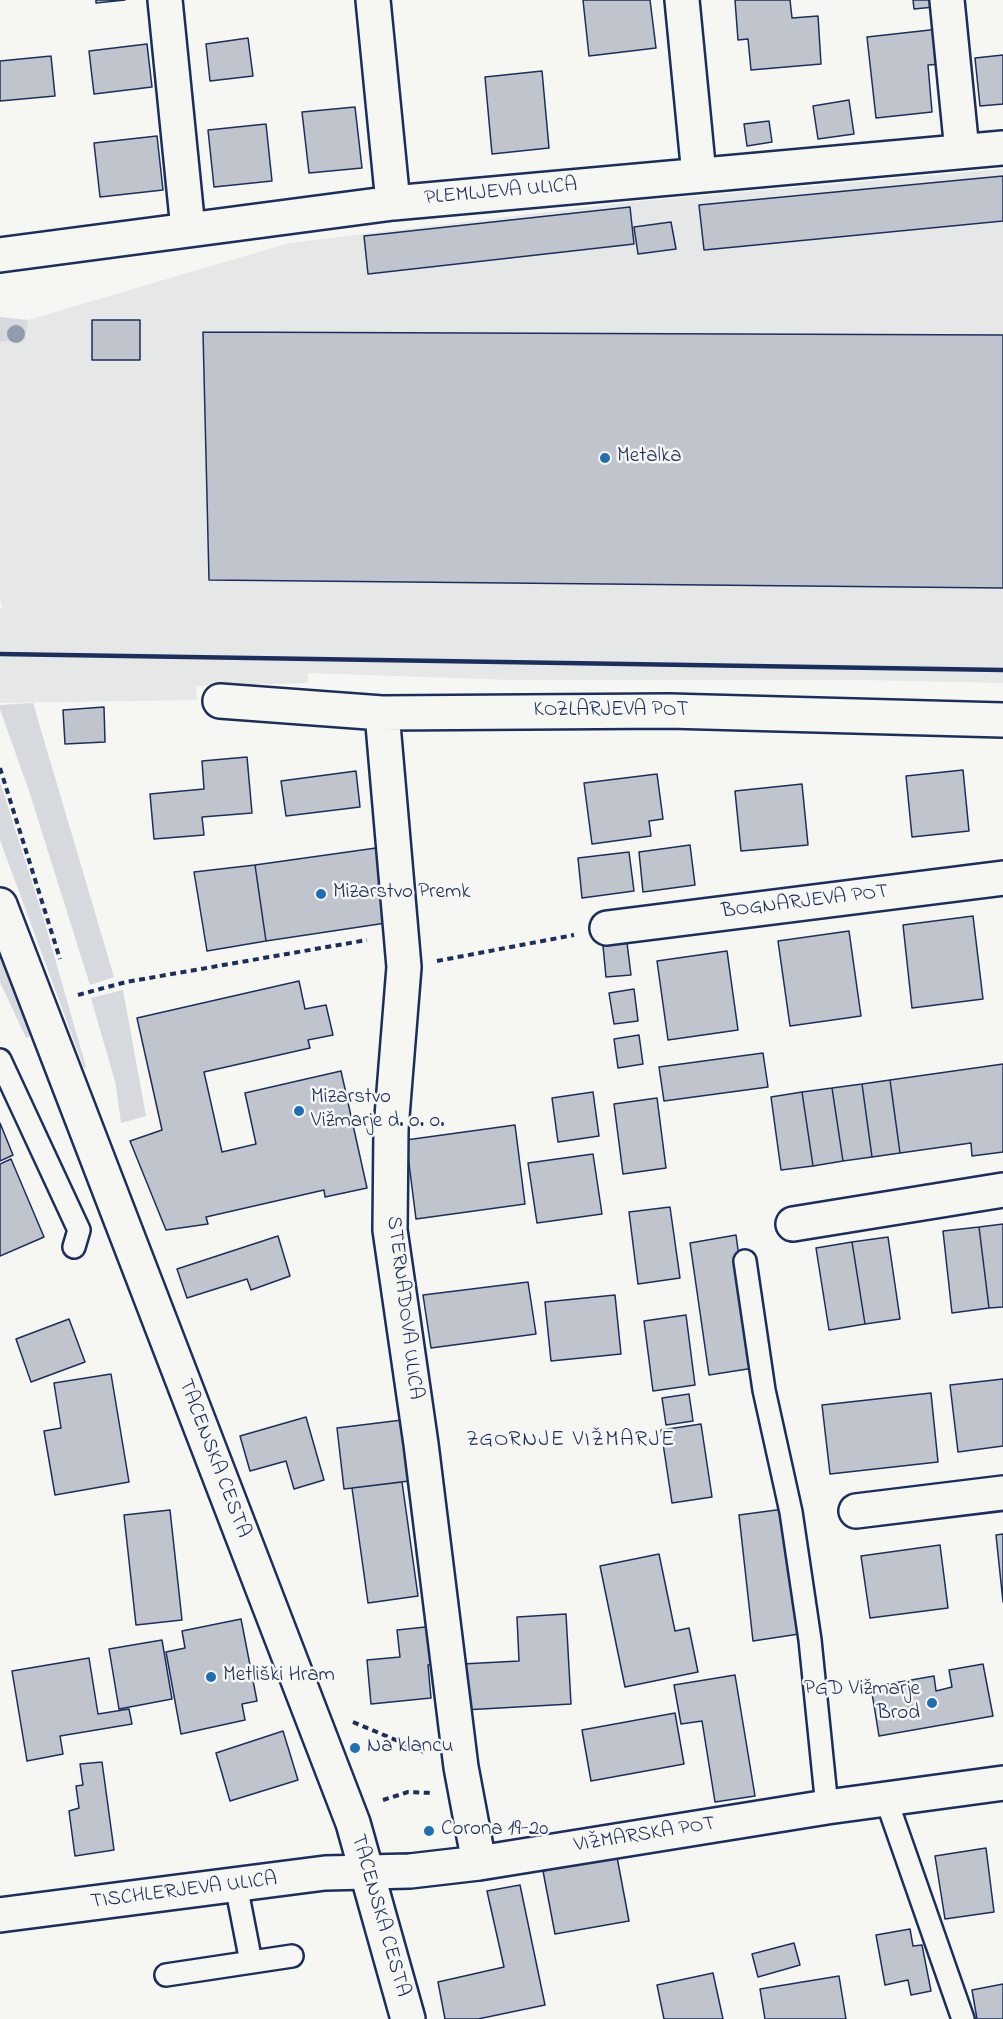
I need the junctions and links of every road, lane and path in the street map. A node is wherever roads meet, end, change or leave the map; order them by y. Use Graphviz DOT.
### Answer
graph roads {
  1 [pos="165,0"];
  2 [pos="374,0"];
  3 [pos="682,0"];
  4 [pos="947,0"];
  5 [pos="1003,148"];
  6 [pos="962,152"];
  7 [pos="699,176"];
  8 [pos="393,203"];
  9 [pos="188,229"];
  10 [pos="0,255"];
  11 [pos="220,701"];
  12 [pos="382,713"];
  13 [pos="1003,720"];
  14 [pos="1003,878"];
  15 [pos="0,905"];
  16 [pos="607,928"];
  17 [pos="404,934"];
  18 [pos="404,968"];
  19 [pos="78,995"];
  20 [pos="0,1060"];
  21 [pos="1003,1190"];
  22 [pos="793,1224"];
  23 [pos="75,1247"];
  24 [pos="745,1261"];
  25 [pos="1003,1493"];
  26 [pos="856,1511"];
  27 [pos="353,1722"];
  28 [pos="464,1781"];
  29 [pos="1003,1783"];
  30 [pos="886,1799"];
  31 [pos="383,1800"];
  32 [pos="827,1807"];
  33 [pos="479,1863"];
  34 [pos="368,1871"];
  35 [pos="236,1885"];
  36 [pos="0,1915"];
  37 [pos="292,1956"];
  38 [pos="251,1962"];
  39 [pos="166,1975"];
  40 [pos="408,2019"];
  41 [pos="963,2019"];
  1 -- 9 [label="street"];
  2 -- 8 [label="street"];
  3 -- 7 [label="street"];
  4 -- 6 [label="street"];
  5 -- 6 [label="street, PLEMLJEVA ULICA"];
  6 -- 7 [label="street, PLEMLJEVA ULICA"];
  7 -- 8 [label="street, PLEMLJEVA ULICA"];
  8 -- 9 [label="street, PLEMLJEVA ULICA"];
  9 -- 10 [label="street, PLEMLJEVA ULICA"];
  11 -- 12 [label="street, KOZLARJEVA POT"];
  12 -- 13 [label="street, KOZLARJEVA POT"];
  12 -- 17 [label="street, STERNADOVA ULICA"];
  14 -- 16 [label="street, BOGNARJEVA POT"];
  15 -- 34 [label="street, TACENSKA CESTA"];
  16 -- 18 [label="path"];
  17 -- 18 [label="street, STERNADOVA ULICA"];
  17 -- 19 [label="path"];
  18 -- 28 [label="street, STERNADOVA ULICA"];
  20 -- 23 [label="lane"];
  21 -- 22 [label="street"];
  24 -- 32 [label="lane"];
  25 -- 26 [label="street"];
  27 -- 28 [label="path"];
  28 -- 31 [label="path"];
  28 -- 33 [label="street, STERNADOVA ULICA"];
  29 -- 30 [label="street, VIŽMARSKA POT"];
  30 -- 32 [label="street, VIŽMARSKA POT"];
  30 -- 41 [label="lane"];
  32 -- 33 [label="street, VIŽMARSKA POT"];
  33 -- 34 [label="street, VIŽMARSKA POT"];
  34 -- 35 [label="street, TISCHLERJEVA ULICA"];
  34 -- 40 [label="street, TACENSKA CESTA"];
  35 -- 36 [label="street, TISCHLERJEVA ULICA"];
  35 -- 38 [label="lane"];
  37 -- 38 [label="lane"];
  38 -- 39 [label="lane"];
}
